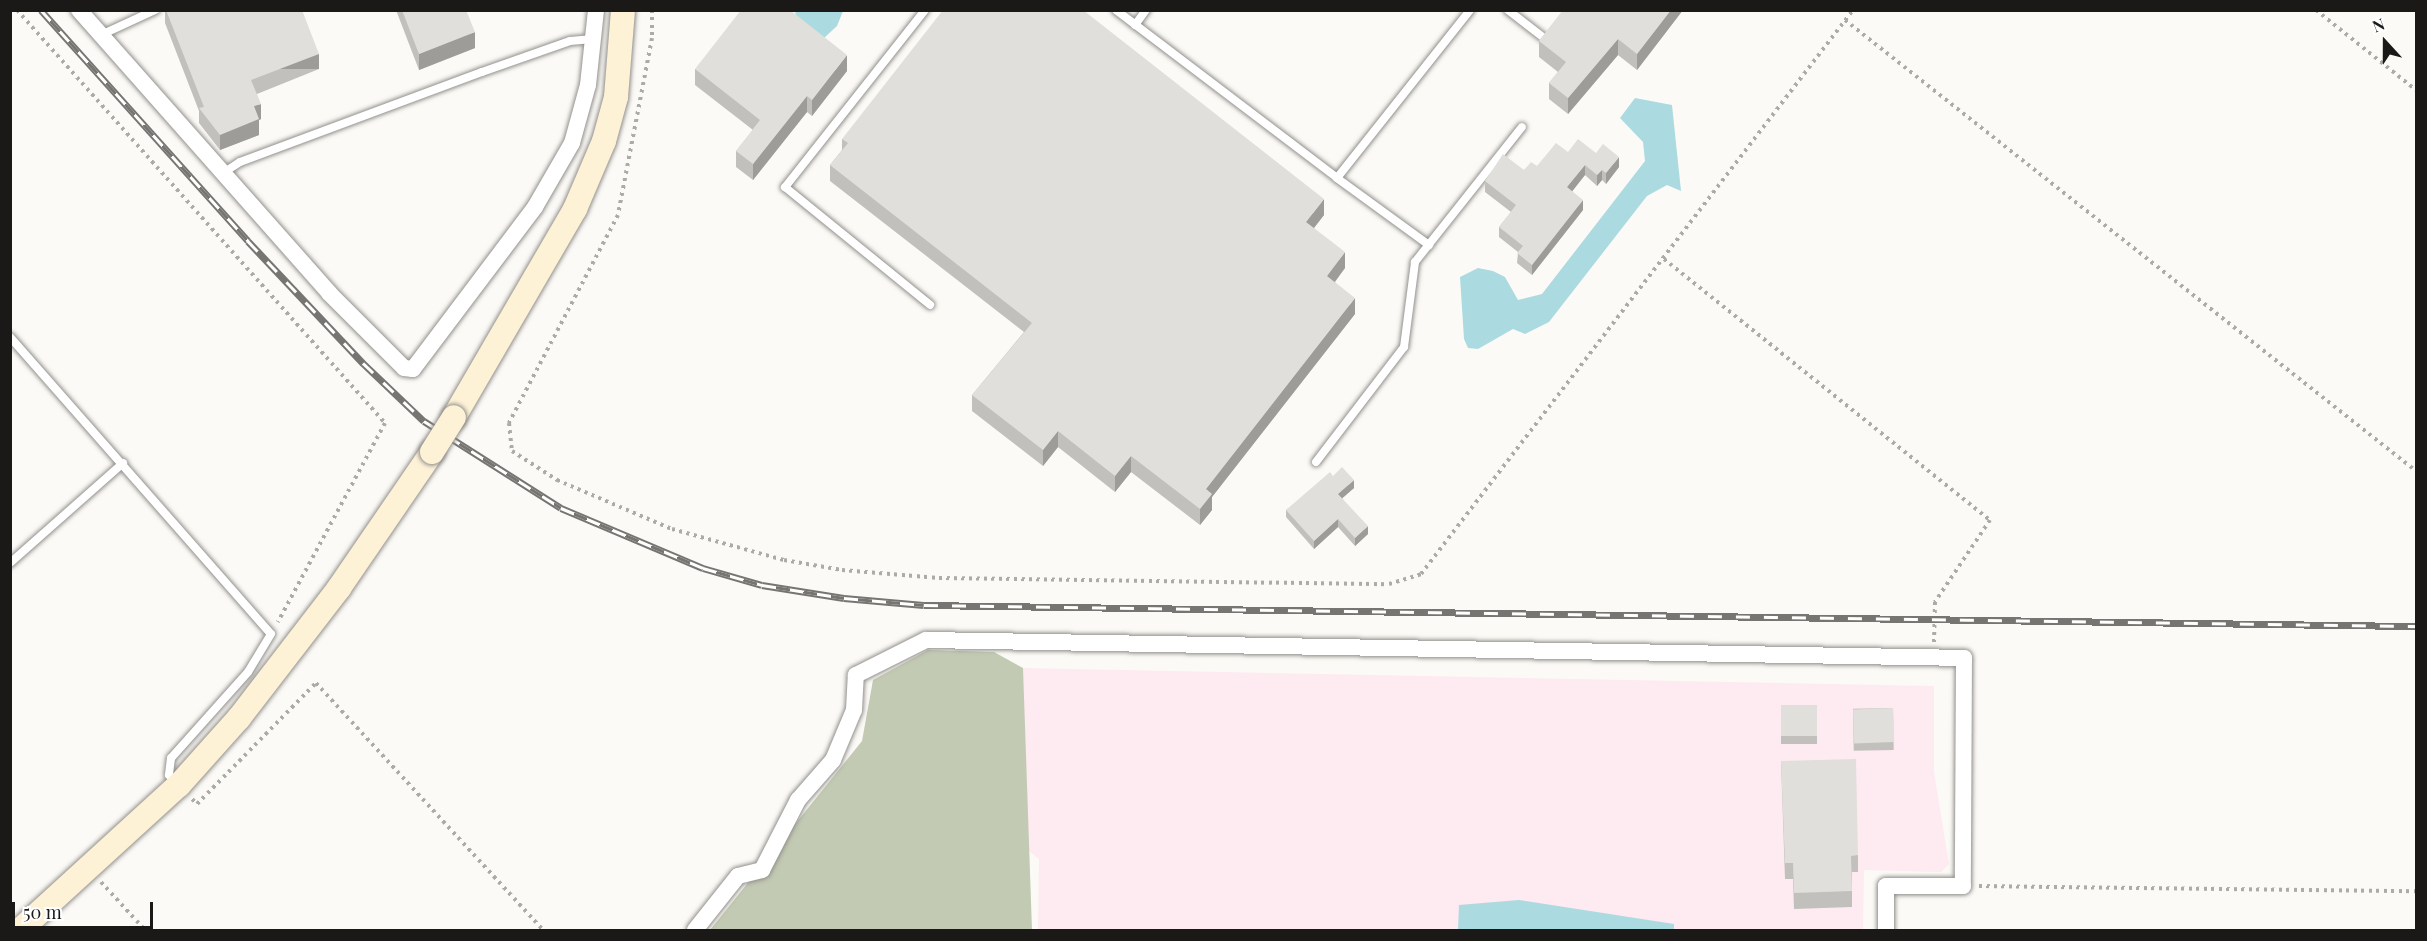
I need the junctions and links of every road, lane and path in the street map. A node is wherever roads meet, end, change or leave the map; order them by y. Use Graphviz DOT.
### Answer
graph roads {
  1 [pos="17,10"];
  2 [pos="79,10"];
  3 [pos="155,10"];
  4 [pos="596,10"];
  5 [pos="623,10"];
  6 [pos="652,10"];
  7 [pos="925,10"];
  8 [pos="1116,10"];
  9 [pos="1146,10"];
  10 [pos="1470,10"];
  11 [pos="1508,10"];
  12 [pos="1853,10"];
  13 [pos="2316,10"];
  14 [pos="1845,20"];
  15 [pos="1135,25"];
  16 [pos="101,35"];
  17 [pos="1544,38"];
  18 [pos="594,39"];
  19 [pos="2416,90"];
  20 [pos="1522,128"];
  21 [pos="223,174"];
  22 [pos="1337,178"];
  23 [pos="1429,245"];
  24 [pos="1664,259"];
  25 [pos="930,304"];
  26 [pos="10,336"];
  27 [pos="1316,462"];
  28 [pos="123,463"];
  29 [pos="2416,471"];
  30 [pos="10,563"];
  31 [pos="272,634"];
  32 [pos="1933,658"];
  33 [pos="178,785"];
  34 [pos="90,869"];
  35 [pos="1963,886"];
  36 [pos="2416,891"];
  37 [pos="20,930"];
  38 [pos="145,930"];
  39 [pos="543,930"];
  40 [pos="695,930"];
  41 [pos="1886,930"];
  1 -- 31 [label="path"];
  2 -- 16 [label="street"];
  3 -- 16 [label="lane"];
  4 -- 18 [label="street"];
  5 -- 33 [label="street, bridge"];
  6 -- 24 [label="path"];
  7 -- 25 [label="lane"];
  8 -- 15 [label="lane"];
  9 -- 15 [label="lane"];
  10 -- 22 [label="lane"];
  11 -- 17 [label="lane"];
  12 -- 14 [label="path"];
  13 -- 19 [label="path"];
  14 -- 24 [label="path"];
  14 -- 29 [label="path"];
  15 -- 22 [label="lane"];
  16 -- 21 [label="street"];
  18 -- 21 [label="lane"];
  18 -- 21 [label="street"];
  20 -- 23 [label="lane"];
  22 -- 23 [label="lane"];
  23 -- 27 [label="lane"];
  24 -- 32 [label="path"];
  26 -- 28 [label="lane"];
  28 -- 30 [label="lane"];
  28 -- 31 [label="lane"];
  31 -- 33 [label="lane"];
  32 -- 35 [label="street"];
  32 -- 40 [label="street"];
  33 -- 34 [label="street"];
  33 -- 39 [label="path"];
  34 -- 37 [label="street"];
  34 -- 38 [label="path"];
  35 -- 36 [label="path"];
  35 -- 41 [label="street"];
}
